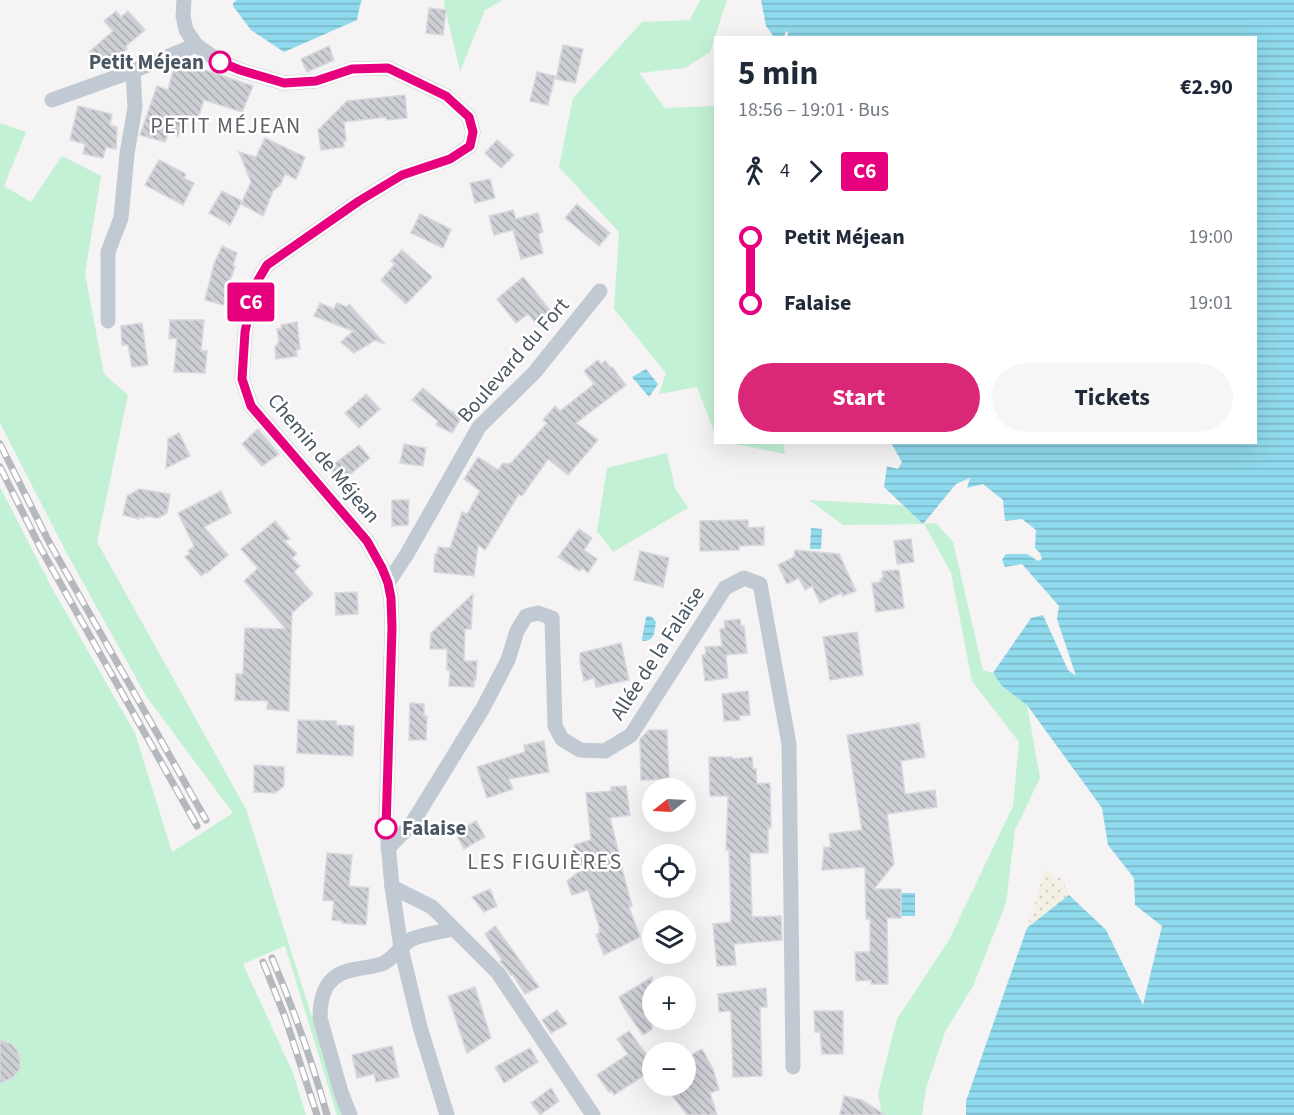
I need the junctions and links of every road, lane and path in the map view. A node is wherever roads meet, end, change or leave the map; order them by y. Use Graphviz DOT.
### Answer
graph roads {
  1 [pos="184,0"];
  2 [pos="196,45"];
  3 [pos="134,71"];
  4 [pos="52,100"];
  5 [pos="600,291"];
  6 [pos="108,321"];
  7 [pos="388,583"];
  8 [pos="388,848"];
  9 [pos="392,887"];
  10 [pos="453,929"];
  11 [pos="401,948"];
  12 [pos="793,1067"];
  13 [pos="350,1115"];
  14 [pos="447,1115"];
  15 [pos="593,1115"];
  1 -- 2 [label="street"];
  2 -- 3 [label="street"];
  2 -- 7 [label="street, Chemin de Méjean"];
  3 -- 4 [label="street"];
  3 -- 6 [label="street"];
  5 -- 7 [label="street, Boulevard du Fort"];
  7 -- 8 [label="street, Chemin de Méjean"];
  8 -- 9 [label="street, Chemin de Méjean"];
  8 -- 12 [label="street, Allée de la Falaise"];
  9 -- 10 [label="street"];
  9 -- 11 [label="street, Chemin de Méjean"];
  10 -- 11 [label="street"];
  10 -- 15 [label="street"];
  11 -- 13 [label="street"];
  11 -- 14 [label="street, Chemin de Méjean"];
}
